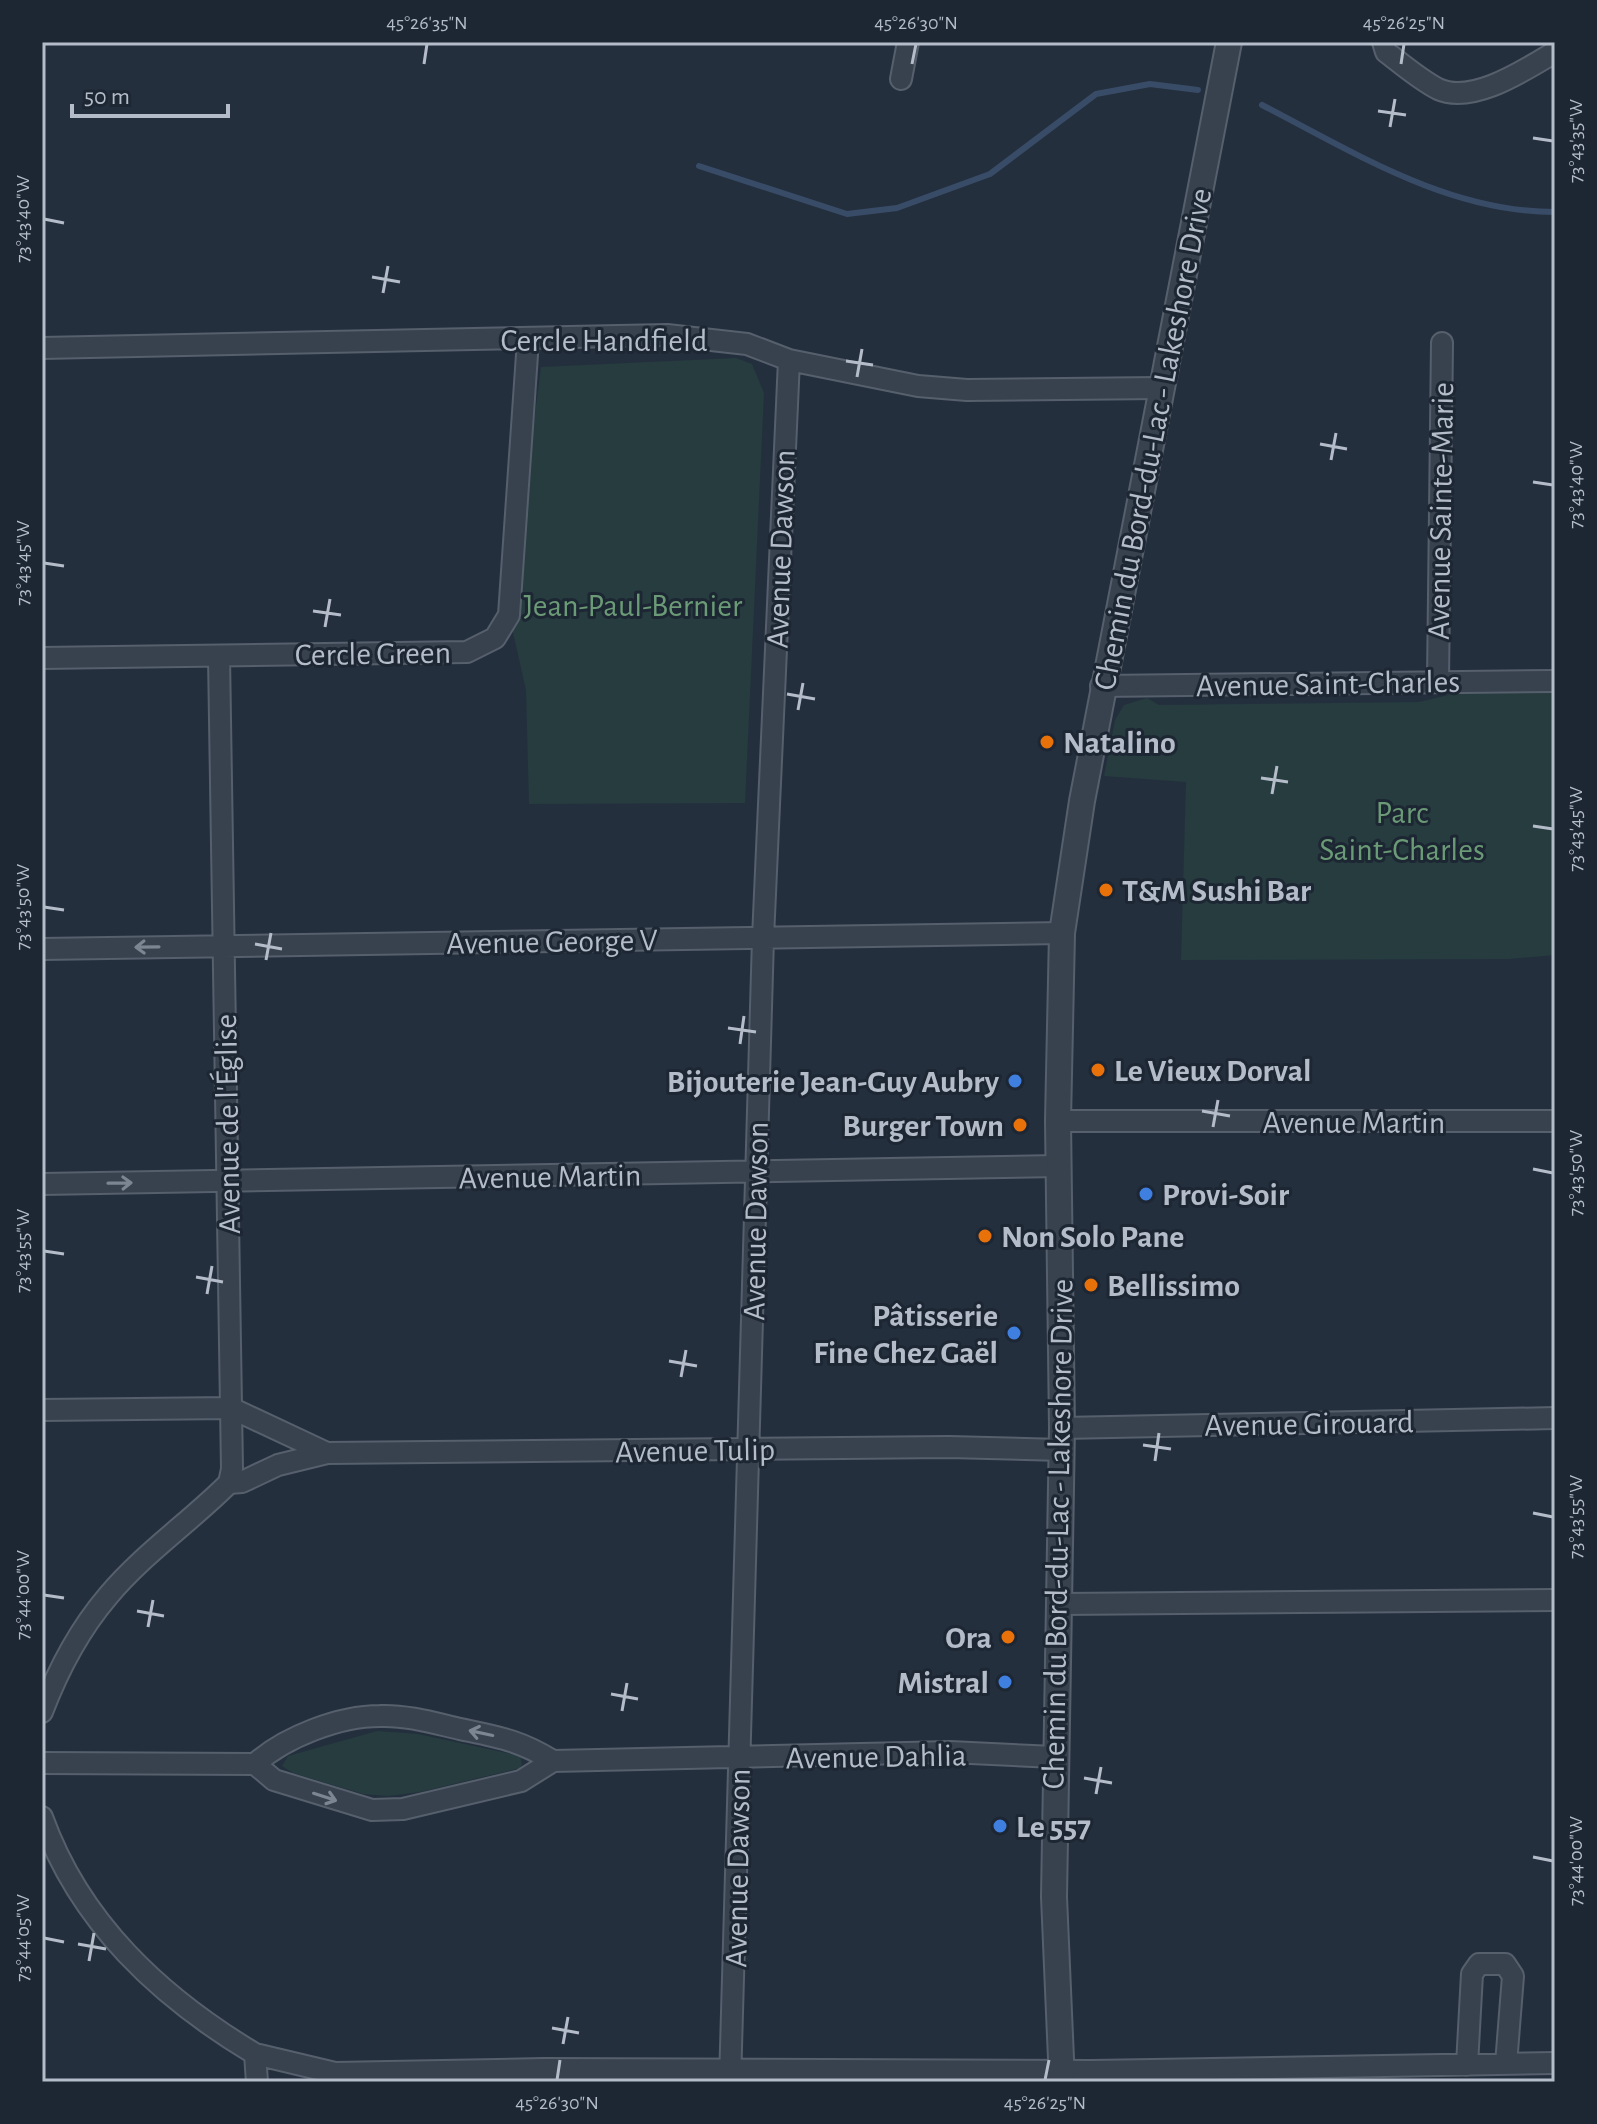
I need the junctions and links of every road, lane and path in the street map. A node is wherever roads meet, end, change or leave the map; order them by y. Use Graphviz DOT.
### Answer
graph roads {
  1 [pos="908,42"];
  2 [pos="1229,42"];
  3 [pos="1383,42"];
  4 [pos="1555,52"];
  5 [pos="901,79"];
  6 [pos="528,340"];
  7 [pos="1442,343"];
  8 [pos="42,348"];
  9 [pos="789,360"];
  10 [pos="1159,388"];
  11 [pos="219,657"];
  12 [pos="42,658"];
  13 [pos="1438,680"];
  14 [pos="1555,681"];
  15 [pos="1103,686"];
  16 [pos="1062,933"];
  17 [pos="763,938"];
  18 [pos="225,945"];
  19 [pos="42,949"];
  20 [pos="1058,1121"];
  21 [pos="1555,1121"];
  22 [pos="1058,1166"];
  23 [pos="757,1172"];
  24 [pos="227,1182"];
  25 [pos="42,1184"];
  26 [pos="231,1408"];
  27 [pos="42,1410"];
  28 [pos="1555,1418"];
  29 [pos="1062,1439"];
  30 [pos="750,1450"];
  31 [pos="327,1453"];
  32 [pos="229,1483"];
  33 [pos="1555,1600"];
  34 [pos="1060,1604"];
  35 [pos="42,1712"];
  36 [pos="1055,1757"];
  37 [pos="739,1758"];
  38 [pos="553,1761"];
  39 [pos="42,1763"];
  40 [pos="255,1764"];
  41 [pos="42,1817"];
  42 [pos="255,2054"];
  43 [pos="1555,2063"];
  44 [pos="1506,2064"];
  45 [pos="1467,2065"];
  46 [pos="731,2076"];
  47 [pos="1061,2076"];
  48 [pos="327,2078"];
  49 [pos="257,2082"];
  1 -- 5 [label="street"];
  2 -- 10 [label="street, Chemin du Bord-du-Lac - Lakeshore Drive"];
  3 -- 4 [label="street"];
  6 -- 8 [label="street, Cercle Handfield"];
  6 -- 9 [label="street, Cercle Handfield"];
  6 -- 11 [label="street, Cercle Green"];
  7 -- 13 [label="street, Avenue Sainte-Marie"];
  9 -- 10 [label="street, Cercle Handfield"];
  9 -- 17 [label="street, Avenue Dawson"];
  10 -- 15 [label="street, Chemin du Bord-du-Lac - Lakeshore Drive"];
  11 -- 12 [label="street, Cercle Green"];
  11 -- 18 [label="street, Avenue de l'Église"];
  13 -- 14 [label="street, Avenue Saint-Charles"];
  13 -- 15 [label="street, Avenue Saint-Charles"];
  15 -- 16 [label="street, Chemin du Bord-du-Lac - Lakeshore Drive"];
  16 -- 17 [label="street, Avenue George V"];
  16 -- 20 [label="street, Chemin du Bord-du-Lac - Lakeshore Drive"];
  17 -- 18 [label="street, Avenue George V"];
  17 -- 23 [label="street, Avenue Dawson"];
  18 -- 19 [label="street, Avenue George V, one-way"];
  18 -- 24 [label="street, Avenue de l'Église"];
  20 -- 21 [label="street, Avenue Martin"];
  20 -- 22 [label="street, Chemin du Bord-du-Lac - Lakeshore Drive"];
  22 -- 23 [label="street, Avenue Martin"];
  22 -- 29 [label="street, Chemin du Bord-du-Lac - Lakeshore Drive"];
  23 -- 24 [label="street, Avenue Martin"];
  23 -- 30 [label="street, Avenue Dawson"];
  25 -- 24 [label="street, Avenue Martin, one-way"];
  24 -- 26 [label="street, Avenue de l'Église"];
  26 -- 27 [label="street, Avenue Tulip"];
  26 -- 31 [label="street, Avenue Tulip"];
  26 -- 32 [label="street, Avenue de l'Église"];
  28 -- 29 [label="street, Avenue Girouard"];
  29 -- 30 [label="street, Avenue Tulip"];
  29 -- 34 [label="street, Chemin du Bord-du-Lac - Lakeshore Drive"];
  30 -- 31 [label="street, Avenue Tulip"];
  30 -- 37 [label="street, Avenue Dawson"];
  31 -- 32 [label="street, Avenue Tulip"];
  32 -- 35 [label="street"];
  33 -- 34 [label="street"];
  34 -- 36 [label="street, Chemin du Bord-du-Lac - Lakeshore Drive"];
  36 -- 37 [label="street, Avenue Dahlia"];
  36 -- 47 [label="street, Chemin du Bord-du-Lac - Lakeshore Drive"];
  37 -- 38 [label="street, Avenue Dahlia"];
  37 -- 46 [label="street, Avenue Dawson"];
  40 -- 38 [label="street, one-way"];
  38 -- 40 [label="street, one-way"];
  39 -- 40 [label="street"];
  41 -- 42 [label="street"];
  42 -- 48 [label="street"];
  42 -- 49 [label="street"];
  43 -- 44 [label="street"];
  44 -- 45 [label="street"];
  44 -- 45 [label="street"];
  45 -- 47 [label="street"];
  46 -- 47 [label="street"];
  46 -- 48 [label="street"];
}
